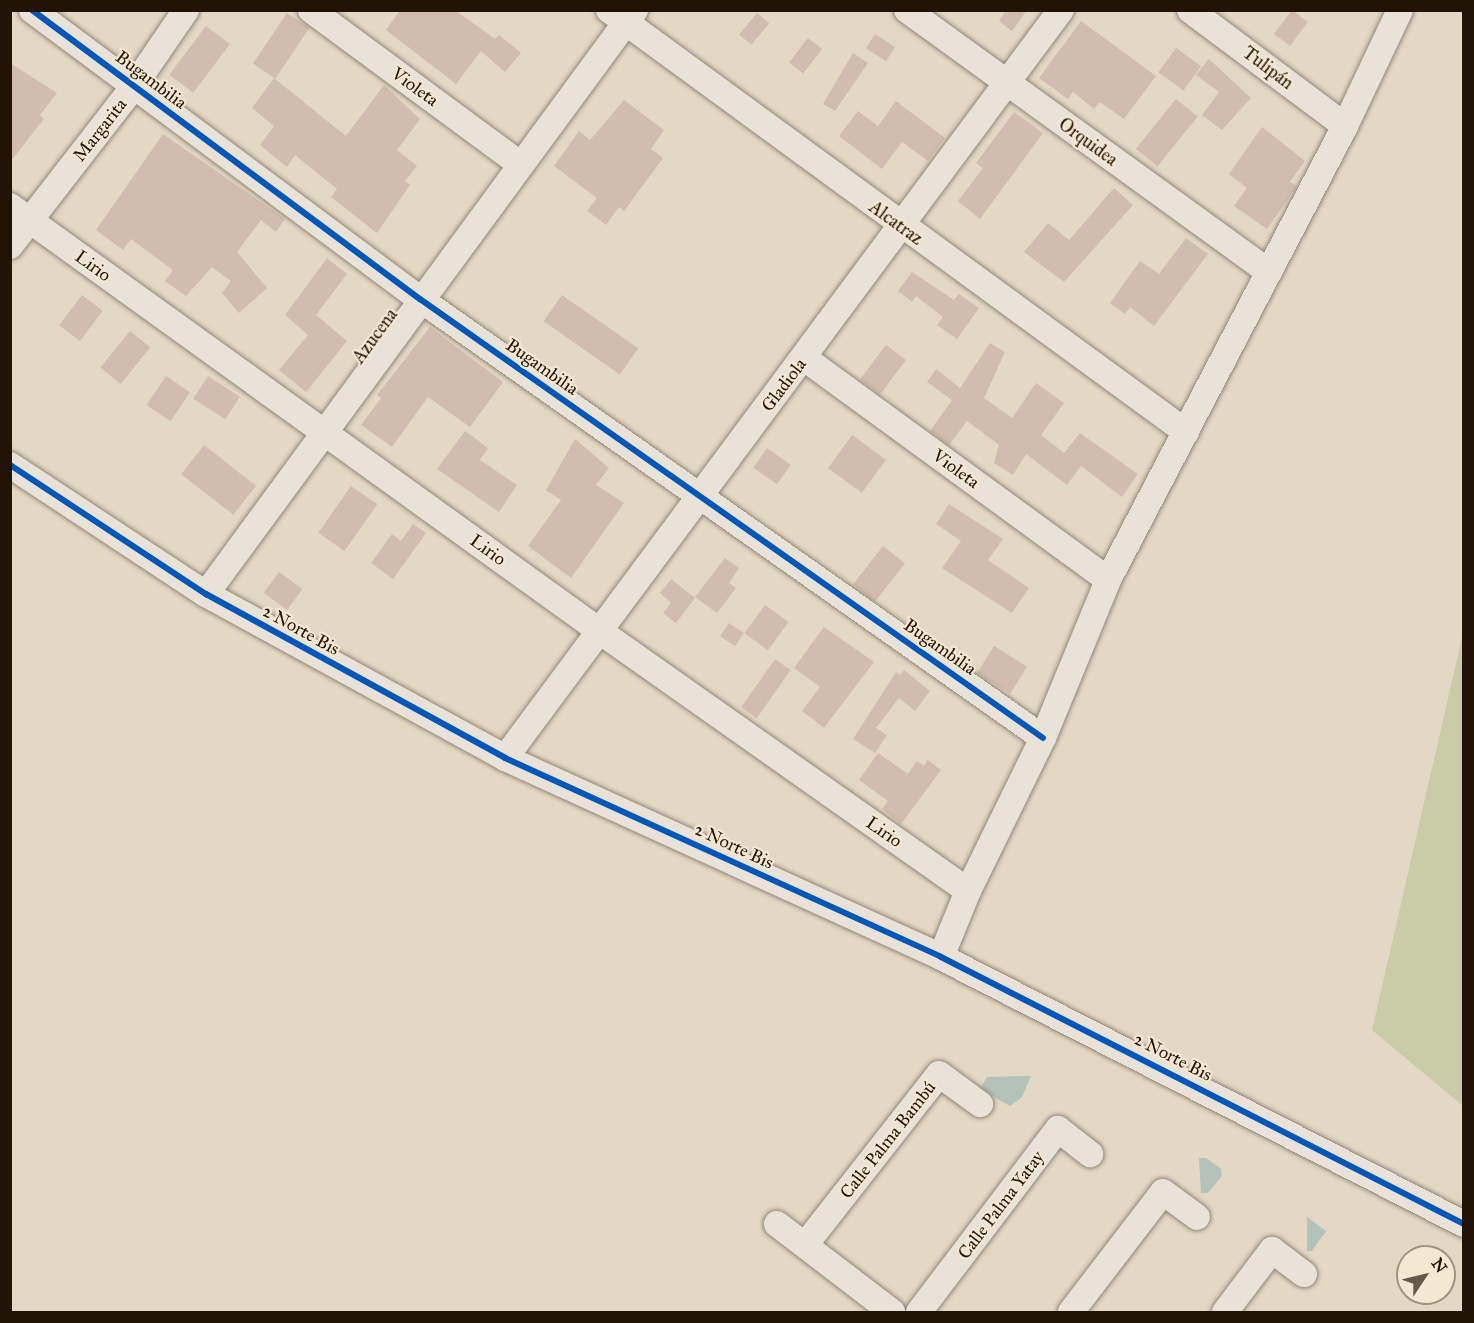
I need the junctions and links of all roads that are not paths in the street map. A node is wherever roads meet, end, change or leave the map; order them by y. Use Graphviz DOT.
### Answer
graph roads {
  1 [pos="32,10"];
  2 [pos="186,10"];
  3 [pos="311,10"];
  4 [pos="907,10"];
  5 [pos="1061,10"];
  6 [pos="1190,10"];
  7 [pos="1400,10"];
  8 [pos="624,14"];
  9 [pos="1005,83"];
  10 [pos="134,86"];
  11 [pos="1345,126"];
  12 [pos="520,164"];
  13 [pos="20,213"];
  14 [pos="901,227"];
  15 [pos="10,246"];
  16 [pos="1269,272"];
  17 [pos="420,299"];
  18 [pos="804,358"];
  19 [pos="325,432"];
  20 [pos="1186,432"];
  21 [pos="10,465"];
  22 [pos="701,498"];
  23 [pos="1108,580"];
  24 [pos="206,594"];
  25 [pos="601,632"];
  26 [pos="1043,738"];
  27 [pos="505,758"];
  28 [pos="968,891"];
  29 [pos="941,957"];
  30 [pos="980,1104"];
  31 [pos="1090,1154"];
  32 [pos="1197,1217"];
  33 [pos="777,1224"];
  34 [pos="1464,1224"];
  35 [pos="805,1245"];
  36 [pos="1304,1274"];
  37 [pos="884,1310"];
  38 [pos="919,1312"];
  39 [pos="1071,1312"];
  40 [pos="1225,1312"];
  1 -- 10 [label="street, Bugambilia"];
  2 -- 10 [label="street, Margarita"];
  3 -- 12 [label="street, Violeta"];
  4 -- 9 [label="street, Orquidea"];
  5 -- 9 [label="street, Gladiola"];
  6 -- 11 [label="street, Tulipán"];
  7 -- 11 [label="street"];
  8 -- 12 [label="street, Azucena"];
  8 -- 14 [label="street, Alcatraz"];
  9 -- 14 [label="street, Gladiola"];
  9 -- 16 [label="street, Orquidea"];
  10 -- 13 [label="street, Margarita"];
  10 -- 17 [label="street, Bugambilia"];
  11 -- 16 [label="street"];
  12 -- 17 [label="street, Azucena"];
  13 -- 15 [label="street, Margarita"];
  13 -- 19 [label="street, Lirio"];
  14 -- 18 [label="street, Gladiola"];
  14 -- 20 [label="street, Alcatraz"];
  16 -- 20 [label="street"];
  17 -- 19 [label="street, Azucena"];
  17 -- 22 [label="street, Bugambilia"];
  18 -- 22 [label="street, Gladiola"];
  18 -- 23 [label="street, Violeta"];
  19 -- 24 [label="street, Azucena"];
  19 -- 25 [label="street, Lirio"];
  20 -- 23 [label="street"];
  21 -- 24 [label="street, 2 Norte Bis"];
  22 -- 25 [label="street, Gladiola"];
  22 -- 26 [label="street, Bugambilia"];
  23 -- 26 [label="street"];
  24 -- 27 [label="street, 2 Norte Bis"];
  25 -- 27 [label="street, Gladiola"];
  25 -- 28 [label="street, Lirio"];
  26 -- 28 [label="street"];
  27 -- 29 [label="street, 2 Norte Bis"];
  28 -- 29 [label="street"];
  29 -- 34 [label="street, 2 Norte Bis"];
  30 -- 35 [label="street, Calle Palma Bambú"];
  31 -- 38 [label="street, Calle Palma Yatay"];
  32 -- 39 [label="street"];
  33 -- 35 [label="street"];
  35 -- 37 [label="street"];
  36 -- 40 [label="street"];
}
